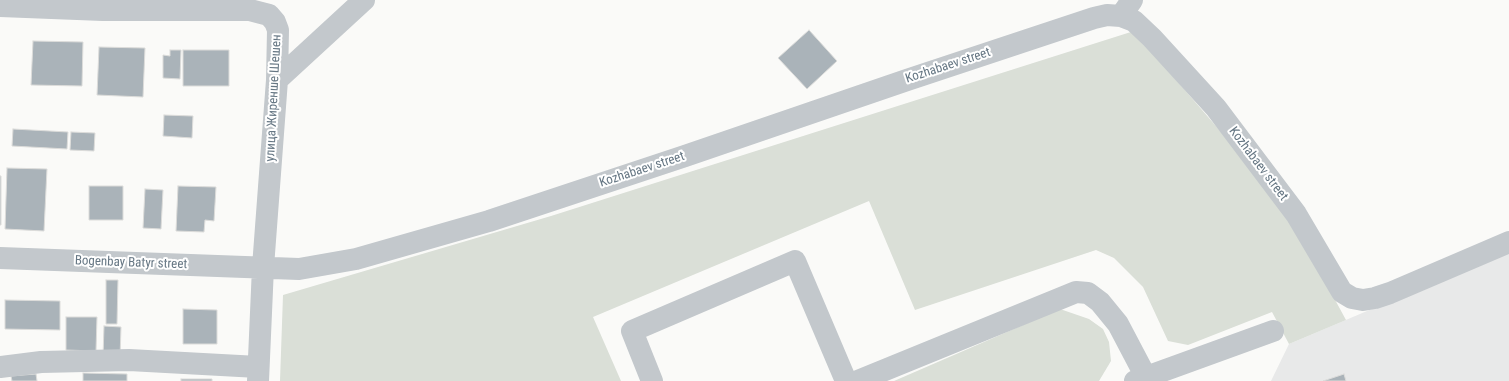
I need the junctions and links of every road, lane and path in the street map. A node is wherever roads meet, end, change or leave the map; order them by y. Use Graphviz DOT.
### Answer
graph roads {
  1 [pos="364,0"];
  2 [pos="0,6"];
  3 [pos="1126,8"];
  4 [pos="277,80"];
  5 [pos="1509,242"];
  6 [pos="0,258"];
  7 [pos="262,267"];
  8 [pos="1273,330"];
  9 [pos="0,367"];
  10 [pos="258,374"];
  11 [pos="1143,380"];
  12 [pos="652,381"];
  13 [pos="846,381"];
  14 [pos="858,381"];
  1 -- 4 [label="street"];
  2 -- 4 [label="street, улица Жиренше Шешен"];
  3 -- 5 [label="street, Kozhabaev street"];
  3 -- 7 [label="street, Kozhabaev street"];
  4 -- 7 [label="street, улица Жиренше Шешен"];
  6 -- 7 [label="street, Bogenbay Batyr street"];
  7 -- 10 [label="street, улица Жиренше Шешен"];
  8 -- 11 [label="street"];
  9 -- 10 [label="street"];
  11 -- 14 [label="street"];
  12 -- 13 [label="street"];
}
